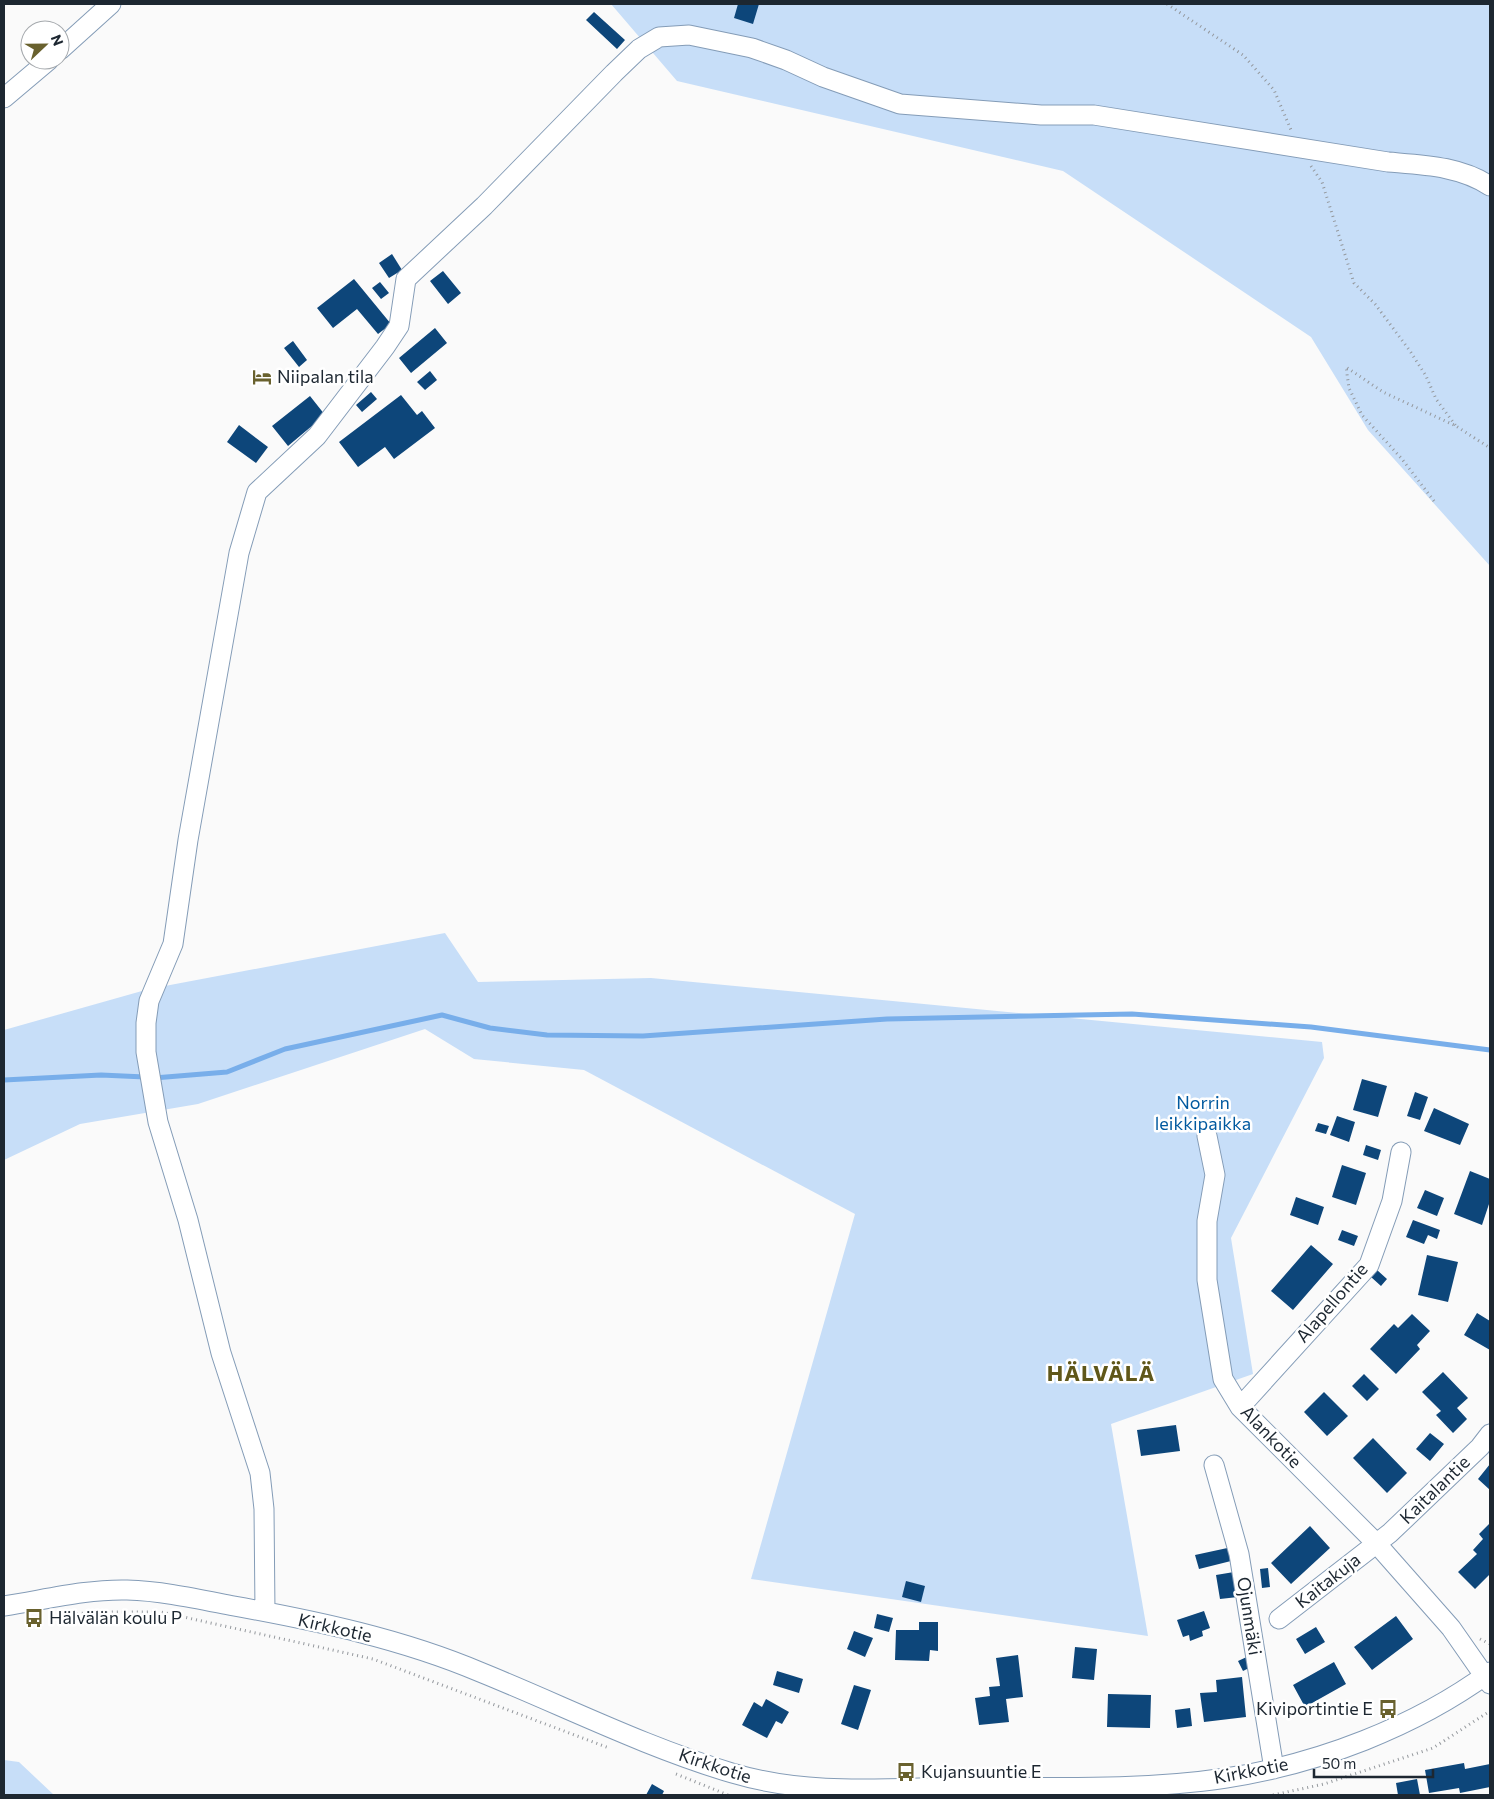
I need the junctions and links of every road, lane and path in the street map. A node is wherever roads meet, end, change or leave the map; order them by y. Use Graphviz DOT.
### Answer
graph roads {
  1 [pos="111,4"];
  2 [pos="1167,4"];
  3 [pos="70,41"];
  4 [pos="36,70"];
  5 [pos="4,98"];
  6 [pos="1298,147"];
  7 [pos="1490,186"];
  8 [pos="1456,426"];
  9 [pos="1490,448"];
  10 [pos="1434,501"];
  11 [pos="1207,1136"];
  12 [pos="1401,1152"];
  13 [pos="1240,1407"];
  14 [pos="1490,1434"];
  15 [pos="1214,1464"];
  16 [pos="1376,1543"];
  17 [pos="4,1606"];
  18 [pos="265,1611"];
  19 [pos="42,1617"];
  20 [pos="1280,1619"];
  21 [pos="1489,1678"];
  22 [pos="1490,1711"];
  23 [pos="614,1749"];
  24 [pos="1274,1769"];
  25 [pos="671,1772"];
  26 [pos="925,1792"];
  27 [pos="728,1795"];
  28 [pos="1273,1795"];
  1 -- 3 [label="street"];
  2 -- 6 [label="path"];
  4 -- 5 [label="street"];
  6 -- 7 [label="street"];
  6 -- 8 [label="path"];
  6 -- 18 [label="street"];
  8 -- 9 [label="path"];
  8 -- 10 [label="path"];
  11 -- 13 [label="street, Alankotie"];
  12 -- 13 [label="street, Alapellontie"];
  13 -- 16 [label="street, Alankotie"];
  14 -- 16 [label="street, Kaitalantie"];
  15 -- 24 [label="street, Ojunmäki"];
  16 -- 20 [label="street, Kaitakuja"];
  16 -- 21 [label="street, Alankotie"];
  17 -- 18 [label="street, Kirkkotie"];
  18 -- 26 [label="street, Kirkkotie"];
  19 -- 23 [label="path"];
  21 -- 24 [label="street, Kirkkotie"];
  22 -- 28 [label="path"];
  24 -- 26 [label="street, Kirkkotie"];
  25 -- 27 [label="path"];
}
